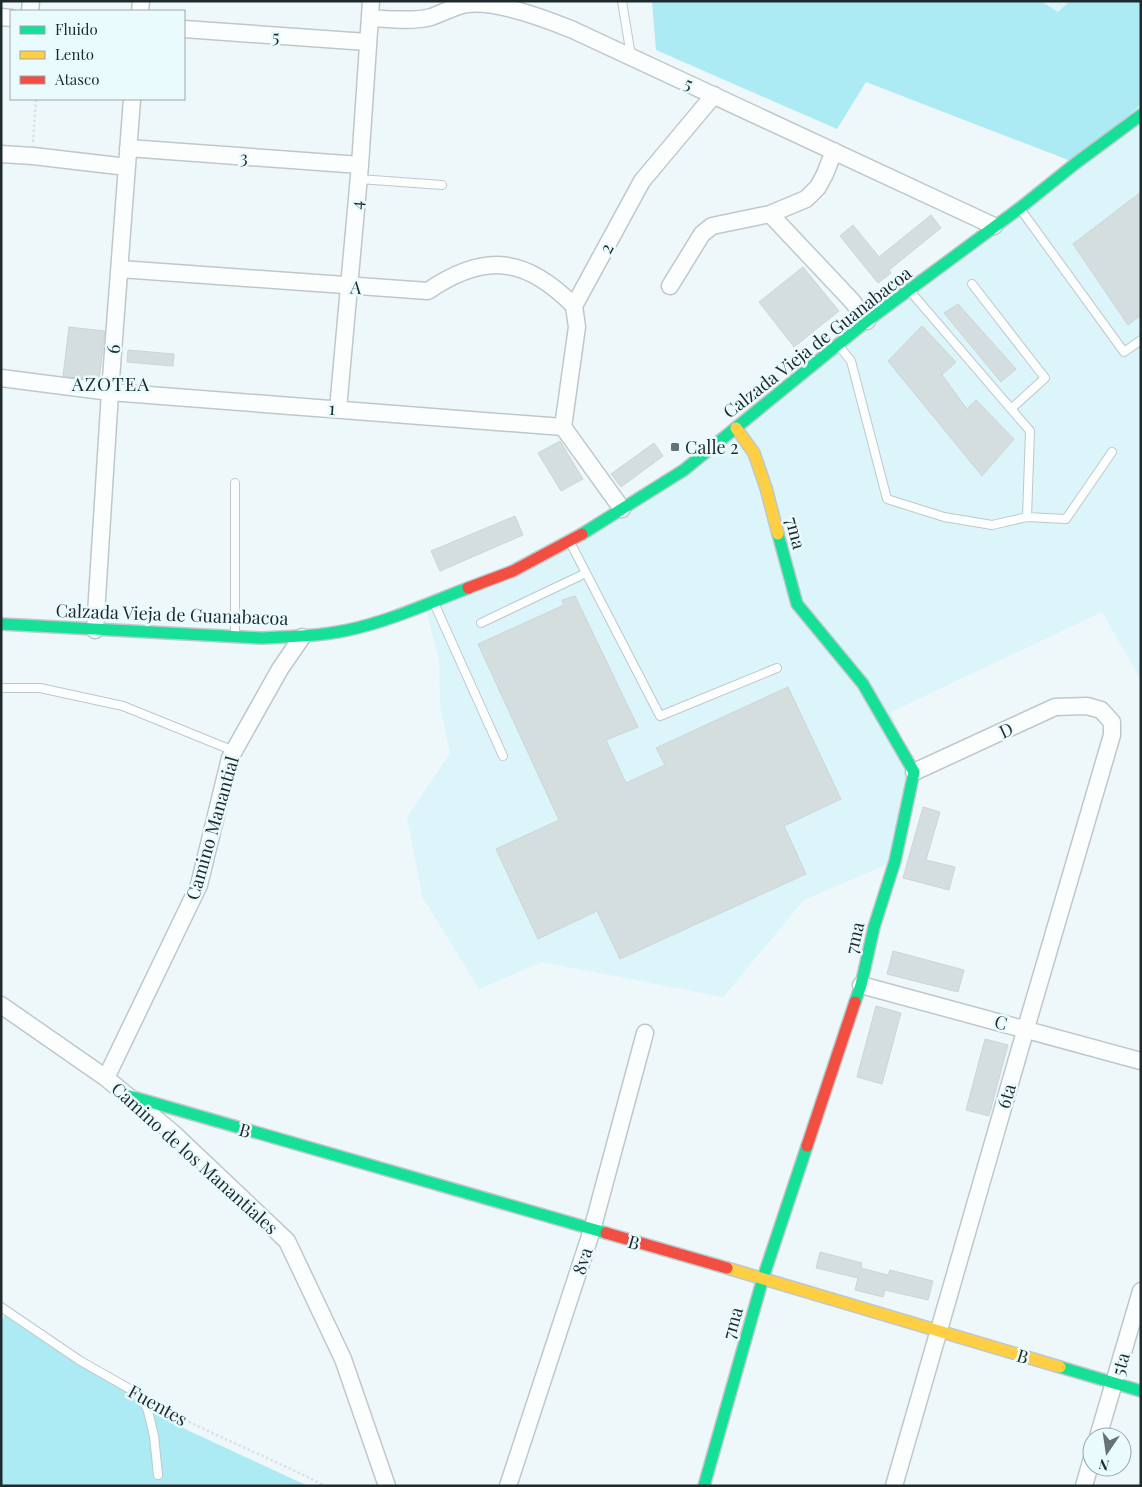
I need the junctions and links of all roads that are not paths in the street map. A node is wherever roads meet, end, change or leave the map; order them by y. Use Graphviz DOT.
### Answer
graph roads {
  1 [pos="371,1"];
  2 [pos="622,1"];
  3 [pos="370,18"];
  4 [pos="185,29"];
  5 [pos="367,42"];
  6 [pos="631,57"];
  7 [pos="714,95"];
  8 [pos="132,100"];
  9 [pos="1141,115"];
  10 [pos="128,148"];
  11 [pos="834,151"];
  12 [pos="1,154"];
  13 [pos="127,167"];
  14 [pos="360,172"];
  15 [pos="442,185"];
  16 [pos="1020,208"];
  17 [pos="770,214"];
  18 [pos="994,226"];
  19 [pos="120,270"];
  20 [pos="972,284"];
  21 [pos="349,286"];
  22 [pos="670,286"];
  23 [pos="909,290"];
  24 [pos="574,306"];
  25 [pos="867,321"];
  26 [pos="1141,340"];
  27 [pos="838,344"];
  28 [pos="1,378"];
  29 [pos="110,392"];
  30 [pos="338,409"];
  31 [pos="1011,409"];
  32 [pos="563,427"];
  33 [pos="736,428"];
  34 [pos="1112,452"];
  35 [pos="235,483"];
  36 [pos="622,509"];
  37 [pos="1027,517"];
  38 [pos="570,542"];
  39 [pos="586,573"];
  40 [pos="434,603"];
  41 [pos="481,623"];
  42 [pos="1,624"];
  43 [pos="95,630"];
  44 [pos="235,637"];
  45 [pos="302,637"];
  46 [pos="777,668"];
  47 [pos="1,688"];
  48 [pos="1101,710"];
  49 [pos="234,751"];
  50 [pos="503,756"];
  51 [pos="914,772"];
  52 [pos="862,985"];
  53 [pos="1,1005"];
  54 [pos="1026,1028"];
  55 [pos="645,1033"];
  56 [pos="1141,1061"];
  57 [pos="106,1078"];
  58 [pos="126,1095"];
  59 [pos="592,1230"];
  60 [pos="763,1278"];
  61 [pos="1141,1291"];
  62 [pos="1,1307"];
  63 [pos="938,1331"];
  64 [pos="1115,1384"];
  65 [pos="1141,1391"];
  66 [pos="1101,1427"];
  67 [pos="158,1475"];
  68 [pos="387,1486"];
  69 [pos="508,1486"];
  70 [pos="704,1486"];
  71 [pos="894,1486"];
  1 -- 3 [label="street, 4"];
  2 -- 6 [label="lane"];
  3 -- 5 [label="street, 4"];
  3 -- 6 [label="street, 5"];
  4 -- 5 [label="street, 5"];
  5 -- 14 [label="street, 4"];
  6 -- 7 [label="street, 5"];
  7 -- 11 [label="street, 5"];
  7 -- 24 [label="street, 2"];
  8 -- 10 [label="street, 6"];
  9 -- 16 [label="street, Calzada Vieja de Guanabacoa"];
  10 -- 13 [label="street, 6"];
  10 -- 14 [label="street, 3"];
  11 -- 17 [label="street"];
  11 -- 18 [label="street, 5"];
  12 -- 13 [label="street"];
  13 -- 19 [label="street, 6"];
  14 -- 15 [label="lane"];
  14 -- 21 [label="street, 4"];
  16 -- 18 [label="street, Calzada Vieja de Guanabacoa"];
  16 -- 26 [label="lane"];
  17 -- 22 [label="street"];
  17 -- 25 [label="street"];
  18 -- 23 [label="street, Calzada Vieja de Guanabacoa"];
  19 -- 21 [label="street, A"];
  19 -- 29 [label="street, 6"];
  20 -- 31 [label="lane"];
  21 -- 24 [label="street, A"];
  21 -- 30 [label="street, 4"];
  23 -- 25 [label="street, Calzada Vieja de Guanabacoa"];
  23 -- 31 [label="lane"];
  24 -- 32 [label="street"];
  25 -- 27 [label="street, Calzada Vieja de Guanabacoa"];
  27 -- 33 [label="street, Calzada Vieja de Guanabacoa"];
  27 -- 37 [label="lane"];
  28 -- 29 [label="street, 1"];
  29 -- 30 [label="street, 1"];
  29 -- 43 [label="street, 6"];
  30 -- 32 [label="street, 1"];
  31 -- 37 [label="lane"];
  32 -- 36 [label="street"];
  33 -- 36 [label="street, Calzada Vieja de Guanabacoa"];
  33 -- 51 [label="street, 7ma"];
  34 -- 37 [label="lane"];
  35 -- 44 [label="lane"];
  36 -- 38 [label="street, Calzada Vieja de Guanabacoa"];
  38 -- 39 [label="lane"];
  38 -- 40 [label="street, Calzada Vieja de Guanabacoa"];
  39 -- 41 [label="lane"];
  39 -- 46 [label="lane"];
  40 -- 45 [label="street, Calzada Vieja de Guanabacoa"];
  40 -- 50 [label="lane"];
  42 -- 43 [label="street, Calzada Vieja de Guanabacoa"];
  43 -- 44 [label="street, Calzada Vieja de Guanabacoa"];
  44 -- 45 [label="street, Calzada Vieja de Guanabacoa"];
  45 -- 49 [label="street, Camino Manantial"];
  47 -- 49 [label="lane"];
  48 -- 51 [label="street, D"];
  48 -- 54 [label="street, 6ta"];
  49 -- 57 [label="street, Camino Manantial"];
  51 -- 52 [label="street, 7ma"];
  52 -- 54 [label="street, C"];
  52 -- 60 [label="street, 7ma"];
  53 -- 57 [label="street, Camino de los Manantiales"];
  54 -- 56 [label="street, C"];
  54 -- 63 [label="street, 6ta"];
  55 -- 59 [label="street, 8va"];
  57 -- 58 [label="street, Camino de los Manantiales"];
  58 -- 59 [label="street, B"];
  58 -- 68 [label="street, Camino de los Manantiales"];
  59 -- 60 [label="street, B"];
  59 -- 69 [label="street, 8va"];
  60 -- 63 [label="street, B"];
  60 -- 70 [label="street, 7ma"];
  61 -- 64 [label="street, 5ta"];
  62 -- 67 [label="lane, Fuentes"];
  63 -- 64 [label="street, B"];
  63 -- 71 [label="street, 6ta"];
  64 -- 65 [label="street, B"];
  64 -- 66 [label="street, 5ta"];
}
